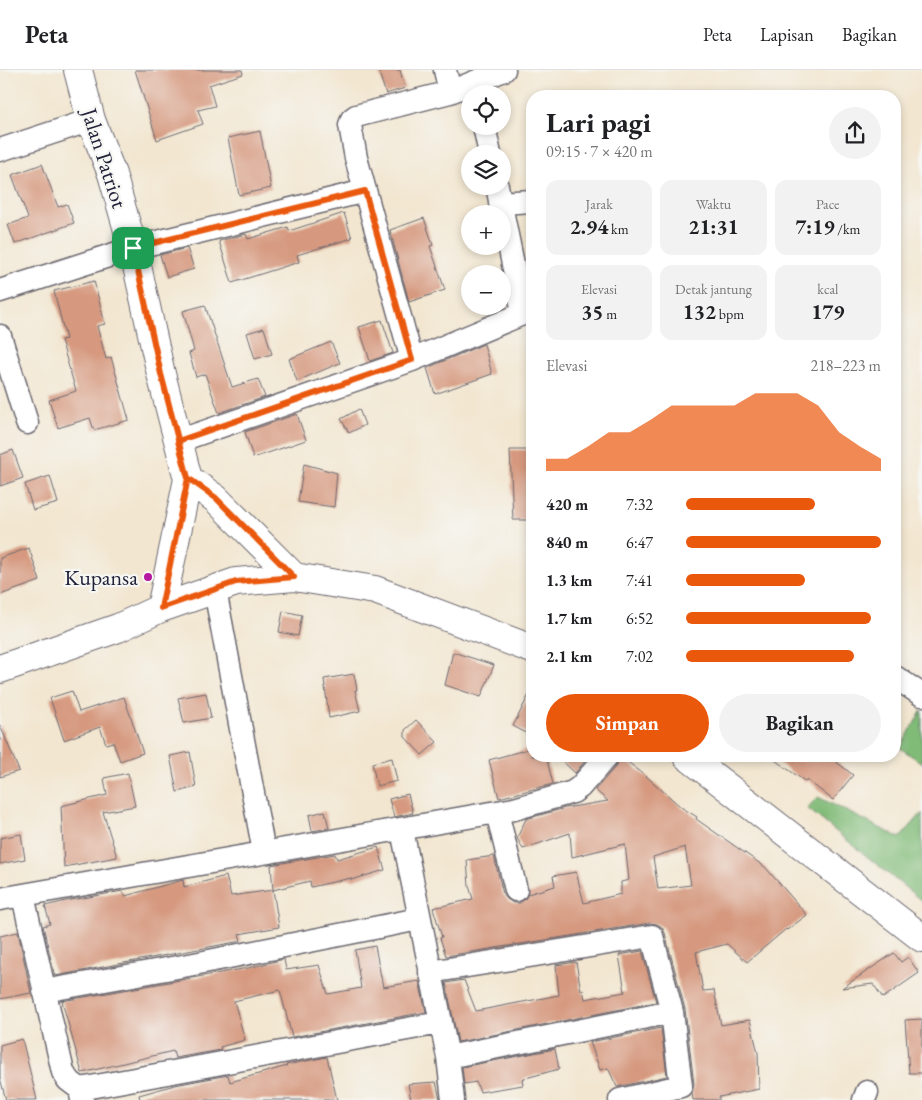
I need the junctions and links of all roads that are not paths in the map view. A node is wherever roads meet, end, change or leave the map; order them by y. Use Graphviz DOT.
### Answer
graph roads {
  1 [pos="78,70"];
  2 [pos="445,70"];
  3 [pos="504,70"];
  4 [pos="481,85"];
  5 [pos="461,90"];
  6 [pos="450,92"];
  7 [pos="91,120"];
  8 [pos="0,150"];
  9 [pos="365,191"];
  10 [pos="499,195"];
  11 [pos="526,200"];
  12 [pos="133,248"];
  13 [pos="0,291"];
  14 [pos="526,303"];
  15 [pos="526,312"];
  16 [pos="0,336"];
  17 [pos="412,360"];
  18 [pos="27,423"];
  19 [pos="178,441"];
  20 [pos="188,478"];
  21 [pos="294,577"];
  22 [pos="215,590"];
  23 [pos="161,608"];
  24 [pos="526,647"];
  25 [pos="0,668"];
  26 [pos="901,681"];
  27 [pos="922,695"];
  28 [pos="602,762"];
  29 [pos="695,762"];
  30 [pos="497,812"];
  31 [pos="402,830"];
  32 [pos="264,852"];
  33 [pos="516,890"];
  34 [pos="23,896"];
  35 [pos="0,899"];
  36 [pos="419,919"];
  37 [pos="922,938"];
  38 [pos="430,972"];
  39 [pos="44,991"];
  40 [pos="672,1012"];
  41 [pos="440,1023"];
  42 [pos="448,1057"];
  43 [pos="81,1094"];
  44 [pos="453,1100"];
  45 [pos="620,1100"];
  1 -- 7 [label="main road, Jalan Patriot"];
  2 -- 6 [label="street"];
  3 -- 4 [label="street"];
  5 -- 6 [label="street"];
  6 -- 9 [label="street"];
  7 -- 8 [label="street"];
  7 -- 12 [label="main road, Jalan Patriot"];
  9 -- 12 [label="street"];
  9 -- 17 [label="street"];
  10 -- 11 [label="street"];
  10 -- 14 [label="street"];
  12 -- 13 [label="street"];
  12 -- 19 [label="main road, Jalan Patriot"];
  15 -- 17 [label="street"];
  16 -- 18 [label="street"];
  17 -- 19 [label="street"];
  19 -- 20 [label="main road, Jalan Patriot"];
  20 -- 21 [label="main road"];
  20 -- 23 [label="main road, Jalan Patriot"];
  21 -- 22 [label="main road"];
  21 -- 24 [label="main road"];
  22 -- 23 [label="main road"];
  22 -- 32 [label="street"];
  23 -- 25 [label="main road"];
  26 -- 27 [label="street"];
  28 -- 30 [label="street"];
  29 -- 37 [label="main road"];
  30 -- 31 [label="street"];
  30 -- 33 [label="street"];
  31 -- 32 [label="street"];
  31 -- 36 [label="street"];
  32 -- 34 [label="street"];
  34 -- 35 [label="street"];
  34 -- 39 [label="street"];
  36 -- 38 [label="street"];
  36 -- 39 [label="street"];
  38 -- 40 [label="street"];
  38 -- 41 [label="street"];
  39 -- 43 [label="street"];
  40 -- 42 [label="street"];
  40 -- 45 [label="street"];
  41 -- 42 [label="street"];
  41 -- 43 [label="street"];
  42 -- 44 [label="street"];
}
